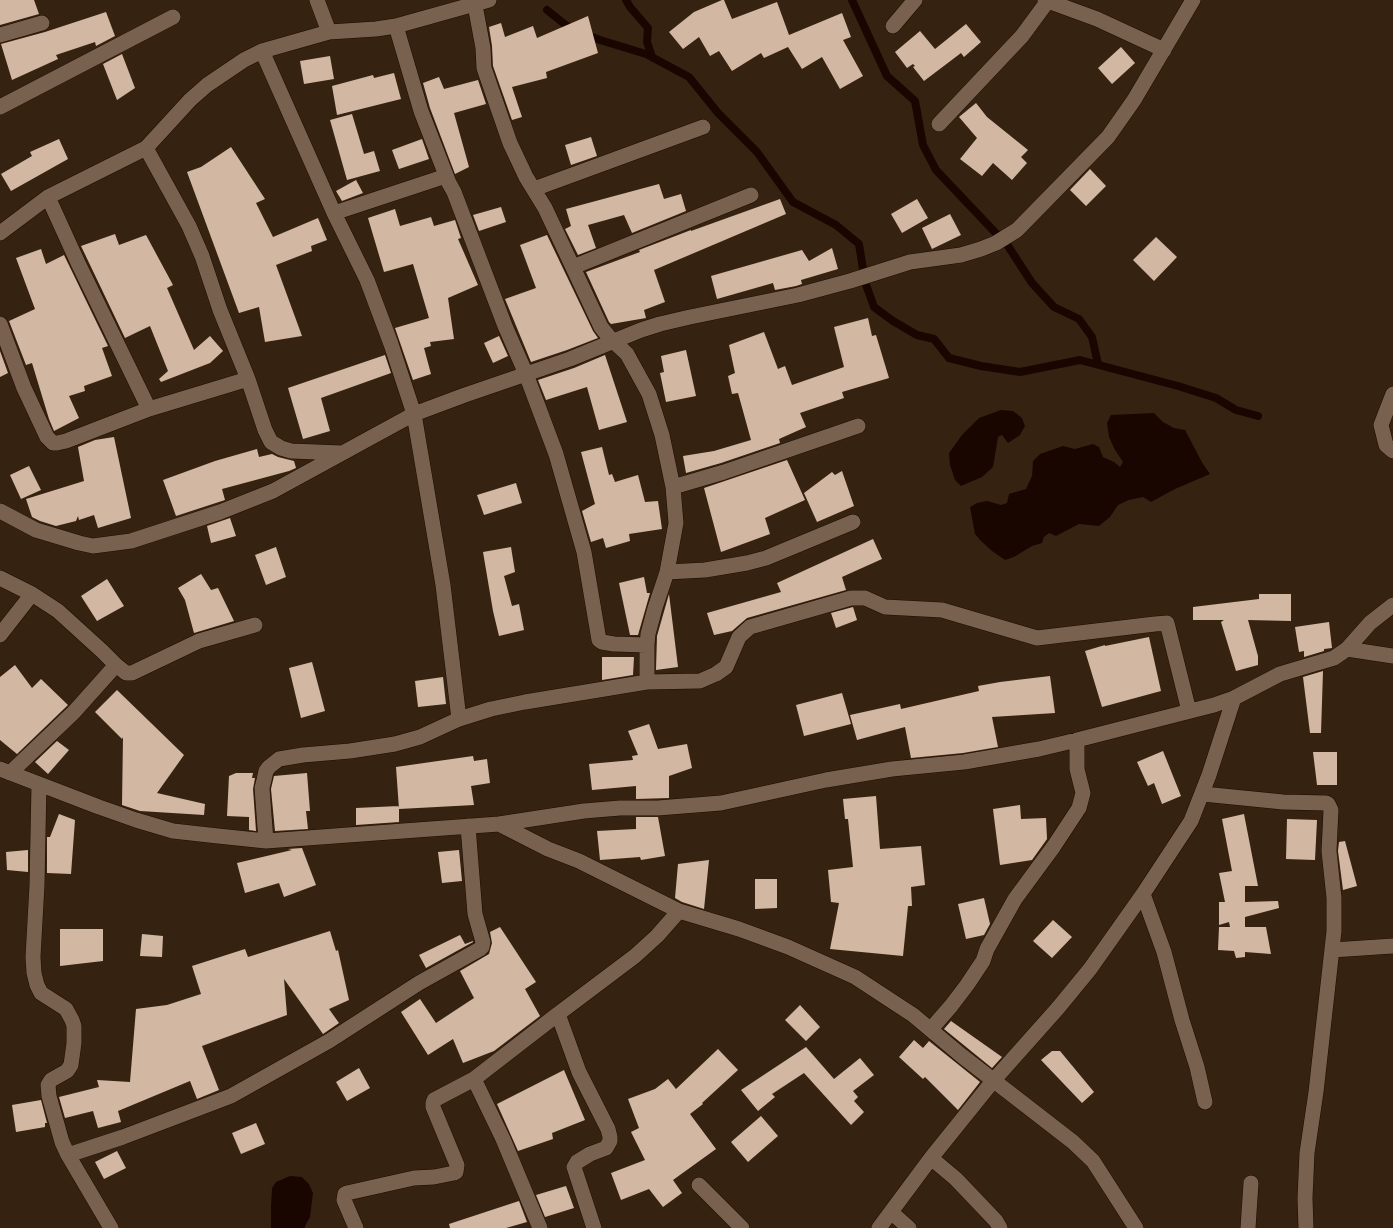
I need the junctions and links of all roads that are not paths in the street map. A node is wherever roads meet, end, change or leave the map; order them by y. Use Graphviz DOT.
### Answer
graph roads {
  1 [pos="318,0"];
  2 [pos="915,0"];
  3 [pos="1193,0"];
  4 [pos="1046,1"];
  5 [pos="482,2"];
  6 [pos="173,17"];
  7 [pos="42,23"];
  8 [pos="396,26"];
  9 [pos="893,26"];
  10 [pos="329,32"];
  11 [pos="0,35"];
  12 [pos="1164,50"];
  13 [pos="262,51"];
  14 [pos="0,107"];
  15 [pos="939,124"];
  16 [pos="703,127"];
  17 [pos="146,148"];
  18 [pos="446,176"];
  19 [pos="534,189"];
  20 [pos="751,194"];
  21 [pos="48,197"];
  22 [pos="334,214"];
  23 [pos="0,233"];
  24 [pos="573,267"];
  25 [pos="0,324"];
  26 [pos="614,341"];
  27 [pos="526,374"];
  28 [pos="248,379"];
  29 [pos="1393,394"];
  30 [pos="149,409"];
  31 [pos="414,414"];
  32 [pos="858,426"];
  33 [pos="1393,451"];
  34 [pos="345,453"];
  35 [pos="673,487"];
  36 [pos="0,512"];
  37 [pos="853,522"];
  38 [pos="667,572"];
  39 [pos="0,578"];
  40 [pos="32,594"];
  41 [pos="1393,605"];
  42 [pos="255,625"];
  43 [pos="0,635"];
  44 [pos="647,645"];
  45 [pos="1346,649"];
  46 [pos="1393,656"];
  47 [pos="116,665"];
  48 [pos="647,682"];
  49 [pos="1234,698"];
  50 [pos="1189,711"];
  51 [pos="459,719"];
  52 [pos="1077,740"];
  53 [pos="5,771"];
  54 [pos="39,784"];
  55 [pos="1203,794"];
  56 [pos="499,824"];
  57 [pos="468,826"];
  58 [pos="266,841"];
  59 [pos="1144,894"];
  60 [pos="679,911"];
  61 [pos="1393,946"];
  62 [pos="1332,950"];
  63 [pos="558,1014"];
  64 [pos="931,1029"];
  65 [pos="474,1079"];
  66 [pos="993,1081"];
  67 [pos="1205,1102"];
  68 [pos="68,1155"];
  69 [pos="931,1158"];
  70 [pos="1251,1183"];
  71 [pos="699,1185"];
  72 [pos="891,1212"];
  73 [pos="111,1228"];
  74 [pos="356,1228"];
  75 [pos="540,1228"];
  76 [pos="594,1228"];
  77 [pos="742,1228"];
  78 [pos="880,1228"];
  79 [pos="909,1228"];
  80 [pos="1000,1228"];
  81 [pos="1136,1228"];
  82 [pos="1248,1228"];
  83 [pos="1306,1228"];
  1 -- 10 [label="street"];
  2 -- 9 [label="street"];
  3 -- 12 [label="street"];
  4 -- 12 [label="street"];
  4 -- 15 [label="street"];
  5 -- 8 [label="street"];
  5 -- 19 [label="street"];
  6 -- 14 [label="street"];
  7 -- 11 [label="street"];
  8 -- 10 [label="street"];
  8 -- 18 [label="street"];
  10 -- 13 [label="street"];
  12 -- 26 [label="street"];
  13 -- 17 [label="street"];
  13 -- 22 [label="street"];
  16 -- 19 [label="street"];
  17 -- 21 [label="street"];
  17 -- 28 [label="street"];
  18 -- 22 [label="street"];
  18 -- 27 [label="street"];
  19 -- 24 [label="street"];
  20 -- 24 [label="street"];
  21 -- 23 [label="street"];
  21 -- 30 [label="street"];
  22 -- 31 [label="street"];
  24 -- 26 [label="street"];
  25 -- 30 [label="street"];
  26 -- 27 [label="street"];
  26 -- 35 [label="street"];
  27 -- 31 [label="street"];
  27 -- 44 [label="street"];
  28 -- 30 [label="street"];
  28 -- 34 [label="street"];
  29 -- 33 [label="street"];
  31 -- 34 [label="street"];
  31 -- 51 [label="street"];
  32 -- 35 [label="street"];
  34 -- 36 [label="street"];
  35 -- 38 [label="street"];
  37 -- 38 [label="street"];
  38 -- 44 [label="street"];
  39 -- 40 [label="street"];
  40 -- 43 [label="street"];
  40 -- 47 [label="street"];
  41 -- 45 [label="street"];
  42 -- 47 [label="street"];
  44 -- 48 [label="street"];
  45 -- 46 [label="street"];
  45 -- 49 [label="street"];
  47 -- 53 [label="street"];
  48 -- 50 [label="street"];
  48 -- 51 [label="street"];
  49 -- 50 [label="street"];
  49 -- 55 [label="street"];
  50 -- 52 [label="street"];
  51 -- 58 [label="street"];
  52 -- 56 [label="street"];
  52 -- 64 [label="street"];
  53 -- 54 [label="street"];
  54 -- 58 [label="street"];
  54 -- 68 [label="street"];
  55 -- 59 [label="street"];
  55 -- 62 [label="street"];
  56 -- 57 [label="street"];
  56 -- 60 [label="street"];
  57 -- 58 [label="street"];
  57 -- 68 [label="street"];
  59 -- 66 [label="street"];
  59 -- 67 [label="street"];
  60 -- 63 [label="street"];
  60 -- 64 [label="street"];
  61 -- 62 [label="street"];
  62 -- 83 [label="street"];
  63 -- 65 [label="street"];
  63 -- 76 [label="street"];
  64 -- 66 [label="street"];
  65 -- 74 [label="street"];
  65 -- 75 [label="street"];
  66 -- 69 [label="street"];
  66 -- 81 [label="street"];
  68 -- 73 [label="street"];
  69 -- 72 [label="street"];
  69 -- 80 [label="street"];
  70 -- 82 [label="street"];
  71 -- 77 [label="street"];
  72 -- 78 [label="street"];
  72 -- 79 [label="street"];
}
